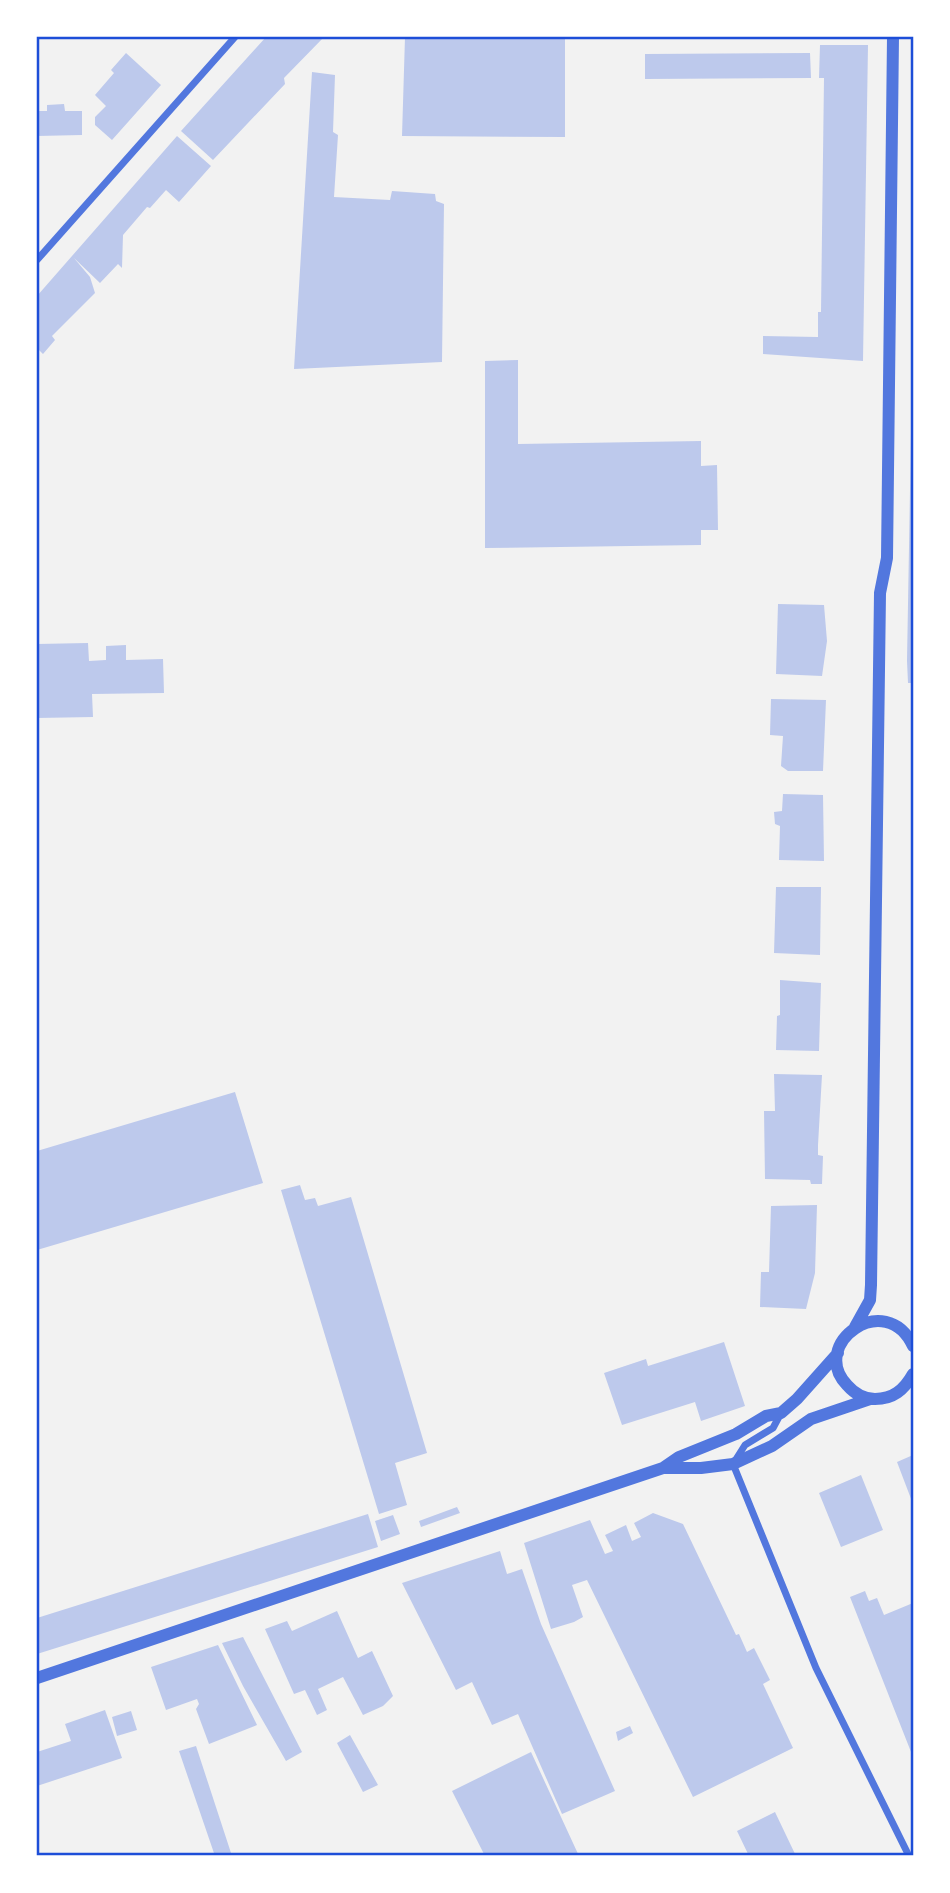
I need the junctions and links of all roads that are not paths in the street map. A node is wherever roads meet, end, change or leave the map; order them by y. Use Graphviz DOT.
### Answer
graph roads {
  1 [pos="235,37"];
  2 [pos="893,37"];
  3 [pos="37,260"];
  4 [pos="855,1327"];
  5 [pos="907,1332"];
  6 [pos="913,1346"];
  7 [pos="838,1353"];
  8 [pos="911,1380"];
  9 [pos="870,1399"];
  10 [pos="781,1413"];
  11 [pos="733,1464"];
  12 [pos="663,1468"];
  13 [pos="37,1678"];
  14 [pos="909,1856"];
  1 -- 3 [label="street"];
  2 -- 4 [label="street"];
  4 -- 5 [label="street"];
  4 -- 7 [label="street"];
  5 -- 6 [label="street"];
  7 -- 9 [label="street"];
  7 -- 10 [label="street"];
  8 -- 9 [label="street"];
  9 -- 11 [label="street"];
  10 -- 11 [label="street"];
  10 -- 12 [label="street"];
  11 -- 12 [label="street"];
  11 -- 14 [label="street"];
  12 -- 13 [label="street"];
}
